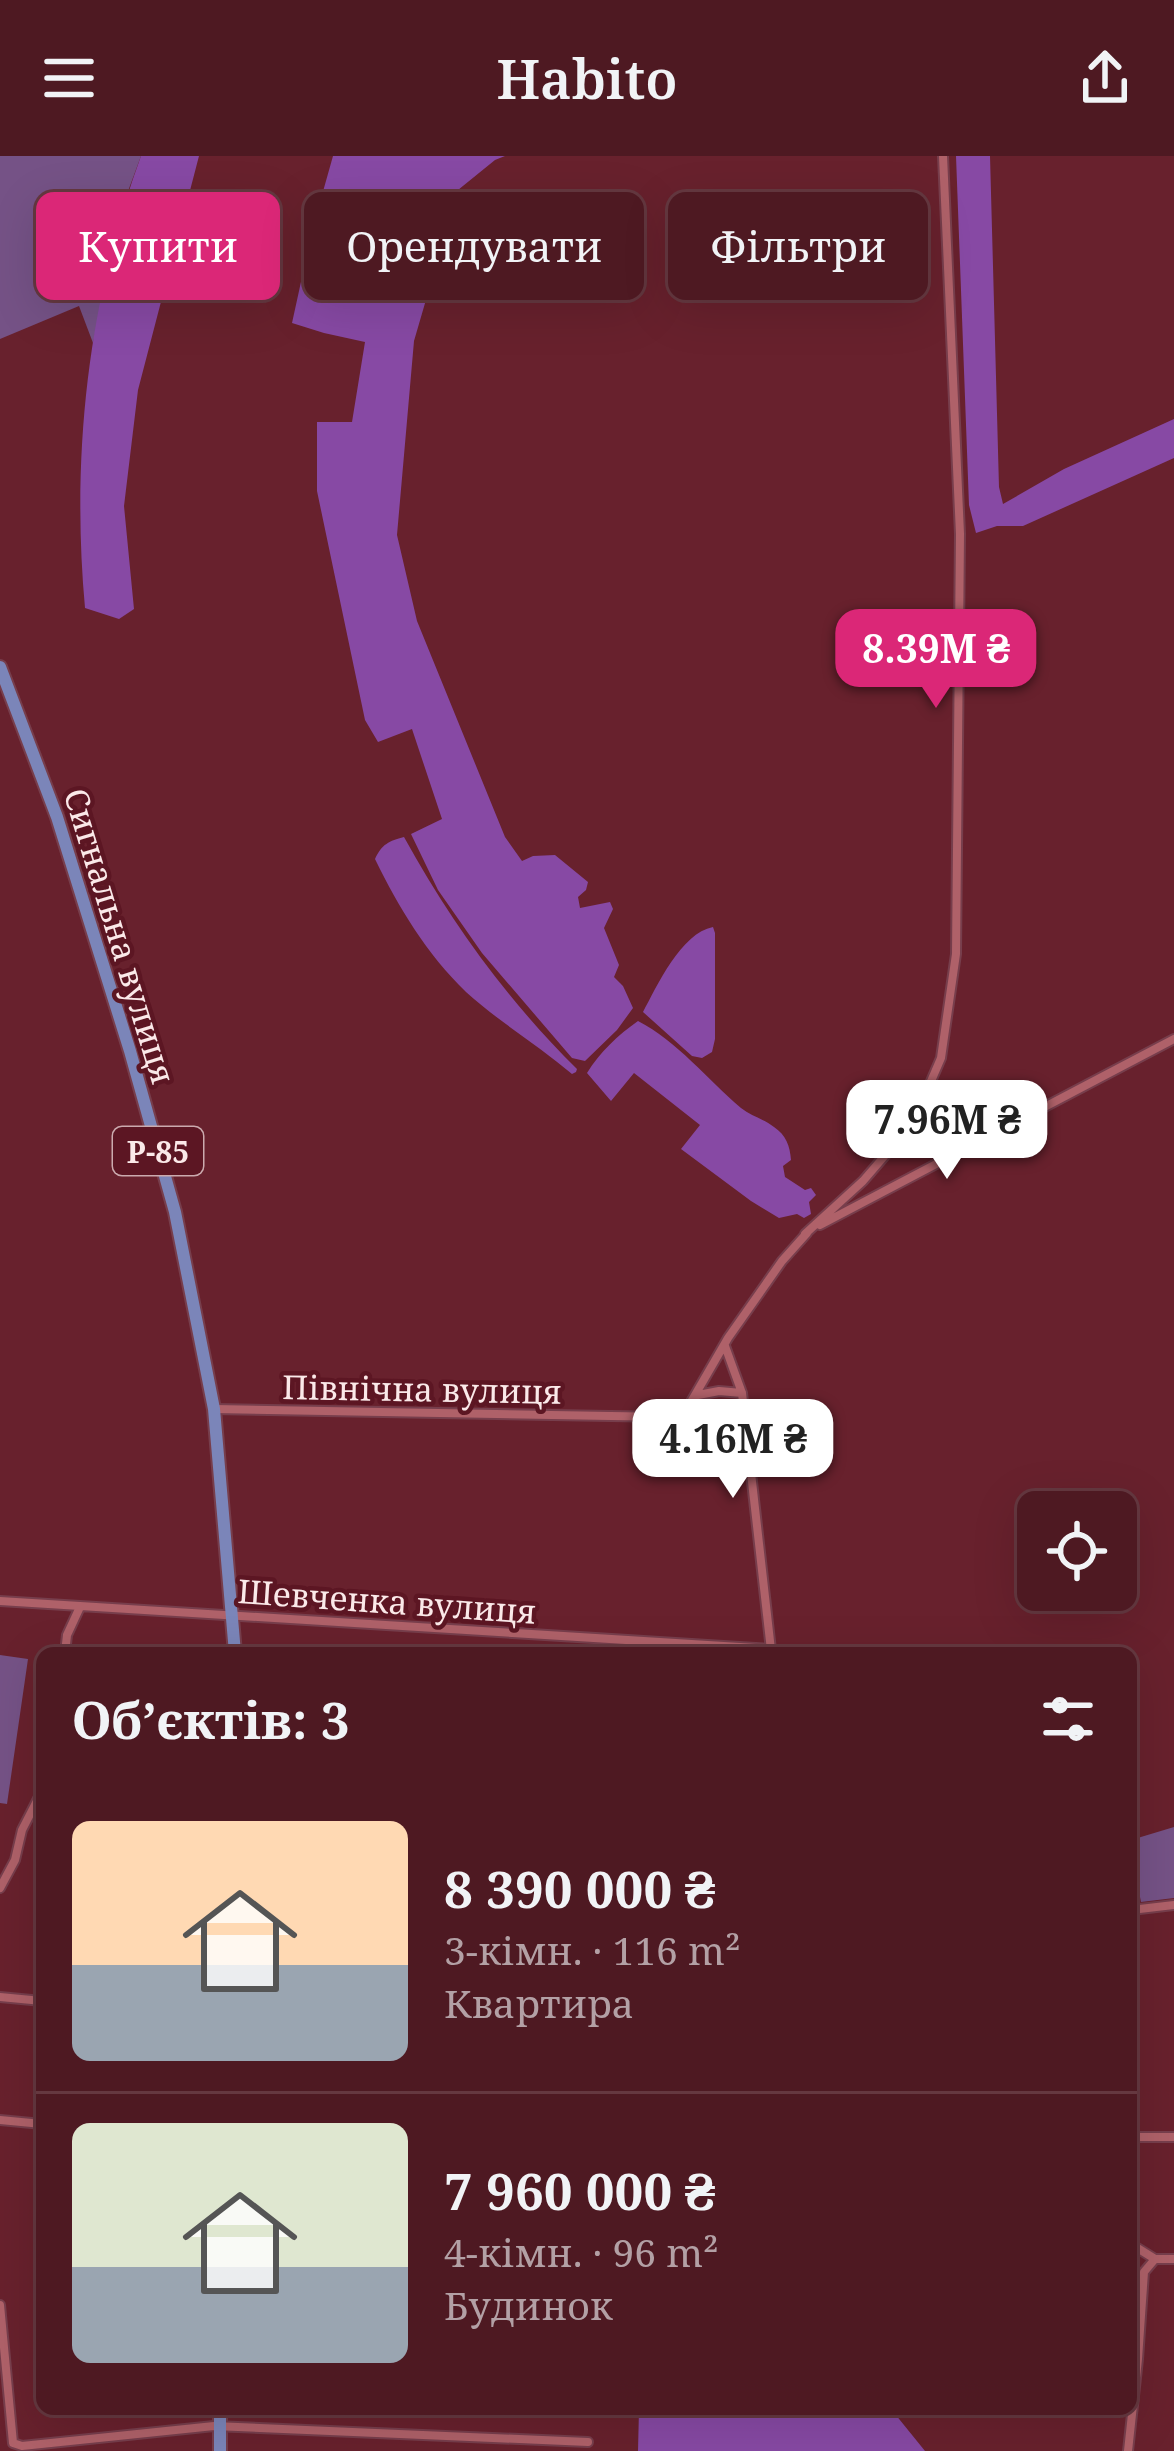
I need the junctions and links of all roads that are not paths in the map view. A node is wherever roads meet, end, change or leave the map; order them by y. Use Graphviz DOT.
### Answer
graph roads {
  1 [pos="943,156"];
  2 [pos="0,667"];
  3 [pos="1174,1039"];
  4 [pos="805,1234"];
  5 [pos="726,1341"];
  6 [pos="742,1393"];
  7 [pos="698,1394"];
  8 [pos="214,1409"];
  9 [pos="0,1601"];
  10 [pos="80,1607"];
  11 [pos="232,1616"];
  12 [pos="66,1647"];
  13 [pos="235,1647"];
  14 [pos="709,1647"];
  15 [pos="771,1647"];
  16 [pos="36,1803"];
  17 [pos="0,1888"];
  18 [pos="1174,1906"];
  19 [pos="1137,1909"];
  20 [pos="0,1997"];
  21 [pos="36,2001"];
  22 [pos="0,2120"];
  23 [pos="36,2123"];
  24 [pos="1137,2137"];
  25 [pos="1174,2137"];
  26 [pos="1137,2248"];
  27 [pos="1155,2259"];
  28 [pos="1174,2259"];
  29 [pos="0,2305"];
  30 [pos="1137,2368"];
  31 [pos="220,2415"];
  32 [pos="1132,2415"];
  33 [pos="220,2426"];
  34 [pos="588,2442"];
  35 [pos="220,2451"];
  36 [pos="1128,2451"];
  1 -- 4 [label="street"];
  2 -- 8 [label="main road, Сигнальна вулиця / Р-85"];
  3 -- 4 [label="street"];
  4 -- 5 [label="street"];
  5 -- 6 [label="street"];
  5 -- 7 [label="street"];
  6 -- 7 [label="street"];
  6 -- 15 [label="street"];
  7 -- 8 [label="street, Північна вулиця"];
  8 -- 11 [label="main road, Сигнальна вулиця / Р-85"];
  9 -- 10 [label="street, Шевченка вулиця"];
  10 -- 11 [label="street, Шевченка вулиця"];
  10 -- 12 [label="street"];
  11 -- 13 [label="main road, Сигнальна вулиця / Р-85"];
  11 -- 14 [label="street, Шевченка вулиця"];
  16 -- 17 [label="street"];
  18 -- 19 [label="street"];
  20 -- 21 [label="street"];
  22 -- 23 [label="street"];
  24 -- 25 [label="street"];
  26 -- 27 [label="street"];
  27 -- 28 [label="street"];
  27 -- 30 [label="street"];
  29 -- 33 [label="street"];
  31 -- 33 [label="main road"];
  32 -- 36 [label="street"];
  33 -- 34 [label="street"];
  33 -- 35 [label="main road"];
}
